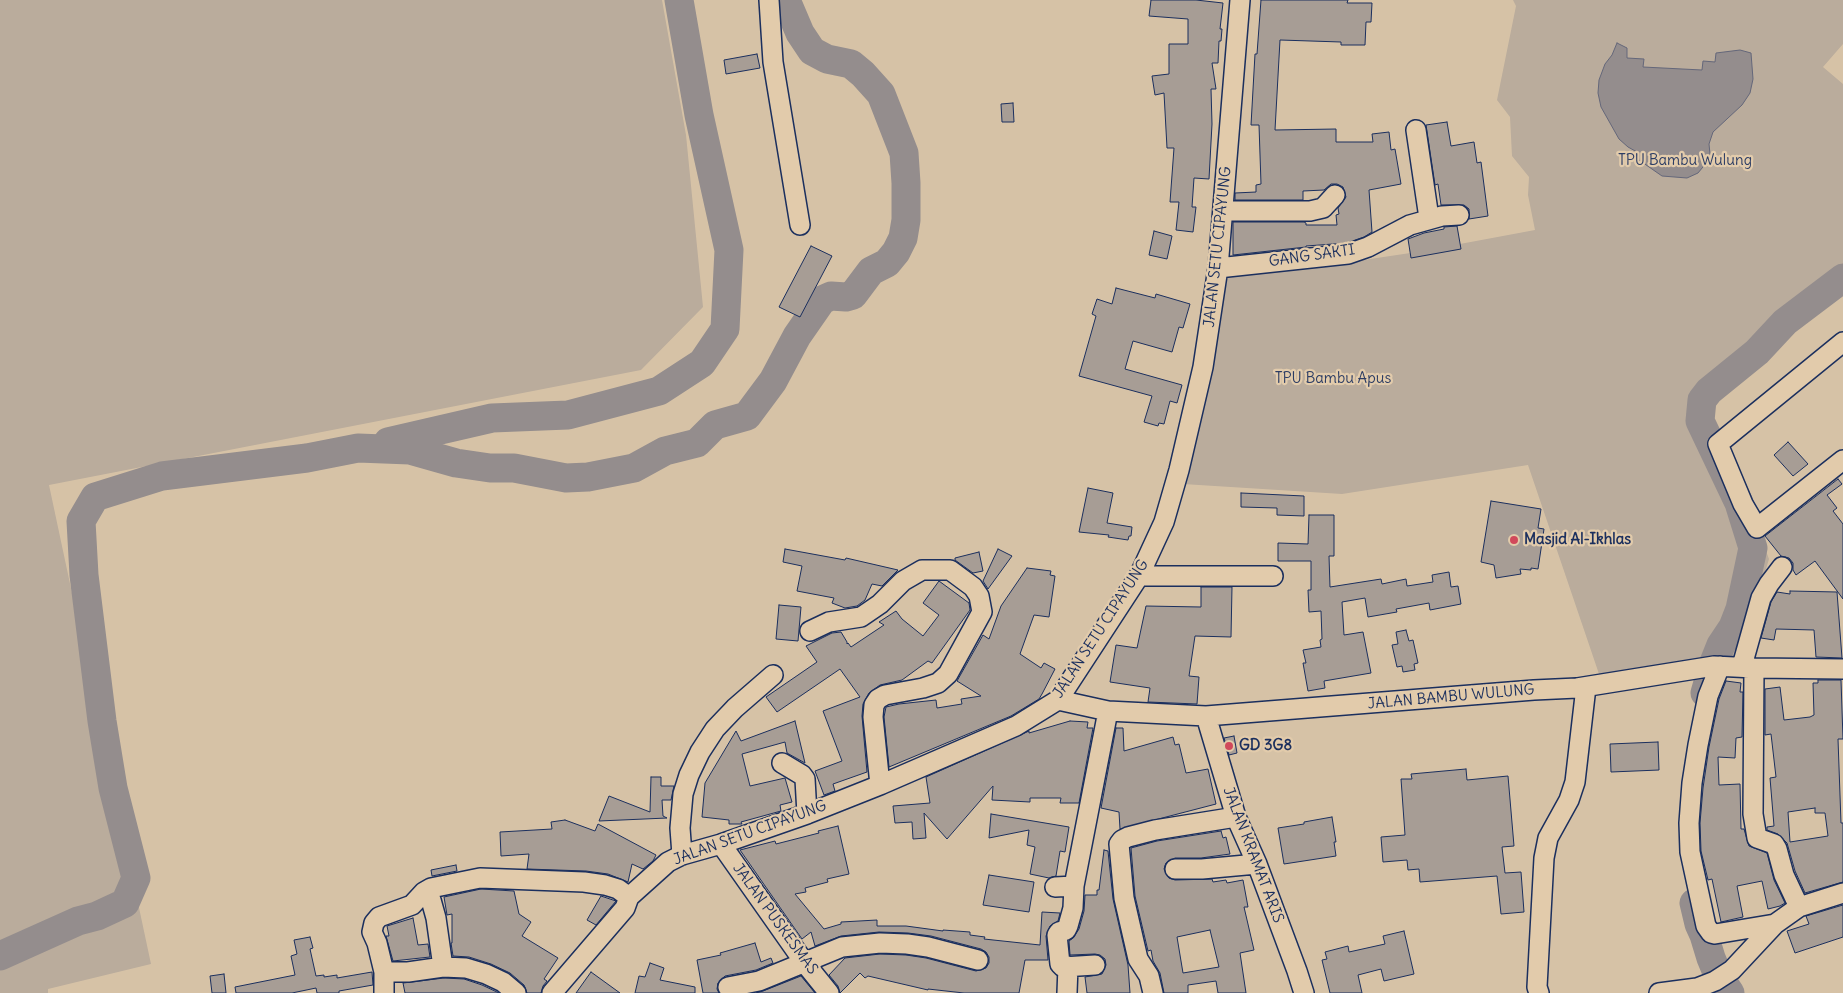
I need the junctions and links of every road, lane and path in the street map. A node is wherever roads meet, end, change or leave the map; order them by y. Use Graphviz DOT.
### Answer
graph roads {
  1 [pos="769,0"];
  2 [pos="1240,0"];
  3 [pos="1416,130"];
  4 [pos="1335,195"];
  5 [pos="1223,211"];
  6 [pos="1459,215"];
  7 [pos="1429,218"];
  8 [pos="800,225"];
  9 [pos="1218,268"];
  10 [pos="1843,342"];
  11 [pos="1843,460"];
  12 [pos="1782,568"];
  13 [pos="1139,576"];
  14 [pos="1273,576"];
  15 [pos="810,631"];
  16 [pos="1711,666"];
  17 [pos="1748,667"];
  18 [pos="1843,669"];
  19 [pos="773,675"];
  20 [pos="1586,687"];
  21 [pos="1058,700"];
  22 [pos="1108,711"];
  23 [pos="1206,716"];
  24 [pos="782,763"];
  25 [pos="880,785"];
  26 [pos="808,814"];
  27 [pos="1236,817"];
  28 [pos="721,844"];
  29 [pos="682,855"];
  30 [pos="1257,864"];
  31 [pos="1175,869"];
  32 [pos="1074,886"];
  33 [pos="1055,887"];
  34 [pos="424,892"];
  35 [pos="1843,893"];
  36 [pos="629,896"];
  37 [pos="1799,907"];
  38 [pos="1775,924"];
  39 [pos="978,960"];
  40 [pos="804,962"];
  41 [pos="1095,965"];
  42 [pos="1068,966"];
  43 [pos="443,967"];
  44 [pos="384,972"];
  45 [pos="728,987"];
  46 [pos="384,993"];
  47 [pos="516,993"];
  48 [pos="552,993"];
  49 [pos="829,993"];
  50 [pos="1067,993"];
  51 [pos="1153,993"];
  52 [pos="1304,993"];
  53 [pos="1539,993"];
  54 [pos="1659,993"];
  1 -- 8 [label="street"];
  2 -- 5 [label="street, JALAN SETU CIPAYUNG"];
  3 -- 7 [label="street"];
  4 -- 5 [label="street"];
  5 -- 9 [label="street, JALAN SETU CIPAYUNG"];
  6 -- 7 [label="street, GANG SAKTI"];
  7 -- 9 [label="street, GANG SAKTI"];
  9 -- 13 [label="street, JALAN SETU CIPAYUNG"];
  10 -- 11 [label="street"];
  12 -- 17 [label="street"];
  13 -- 14 [label="street"];
  13 -- 21 [label="street, JALAN SETU CIPAYUNG"];
  15 -- 25 [label="street"];
  16 -- 17 [label="street, JALAN BAMBU WULUNG"];
  16 -- 20 [label="street, JALAN BAMBU WULUNG"];
  16 -- 38 [label="street"];
  17 -- 18 [label="street, JALAN BAMBU WULUNG"];
  17 -- 37 [label="street"];
  19 -- 29 [label="street"];
  20 -- 23 [label="street, JALAN BAMBU WULUNG"];
  20 -- 53 [label="street"];
  21 -- 22 [label="street, JALAN BAMBU WULUNG"];
  21 -- 25 [label="street, JALAN SETU CIPAYUNG"];
  22 -- 23 [label="street, JALAN BAMBU WULUNG"];
  22 -- 32 [label="street"];
  23 -- 27 [label="street, JALAN KRAMAT ARIS"];
  24 -- 26 [label="street"];
  25 -- 26 [label="street, JALAN SETU CIPAYUNG"];
  26 -- 28 [label="street, JALAN SETU CIPAYUNG"];
  27 -- 30 [label="street, JALAN KRAMAT ARIS"];
  27 -- 51 [label="street"];
  28 -- 29 [label="street, JALAN SETU CIPAYUNG"];
  28 -- 40 [label="street, JALAN PUSKESMAS"];
  29 -- 36 [label="street, JALAN SETU CIPAYUNG"];
  30 -- 31 [label="street"];
  30 -- 52 [label="street, JALAN KRAMAT ARIS"];
  32 -- 33 [label="street"];
  32 -- 42 [label="street"];
  34 -- 36 [label="street"];
  34 -- 43 [label="street"];
  34 -- 44 [label="street"];
  35 -- 37 [label="street"];
  36 -- 48 [label="street, JALAN SETU CIPAYUNG"];
  37 -- 38 [label="street"];
  38 -- 54 [label="street"];
  39 -- 40 [label="street"];
  40 -- 45 [label="street"];
  40 -- 49 [label="street, JALAN PUSKESMAS"];
  41 -- 42 [label="street"];
  42 -- 50 [label="street"];
  43 -- 44 [label="street"];
  43 -- 47 [label="street"];
  44 -- 46 [label="street"];
}
